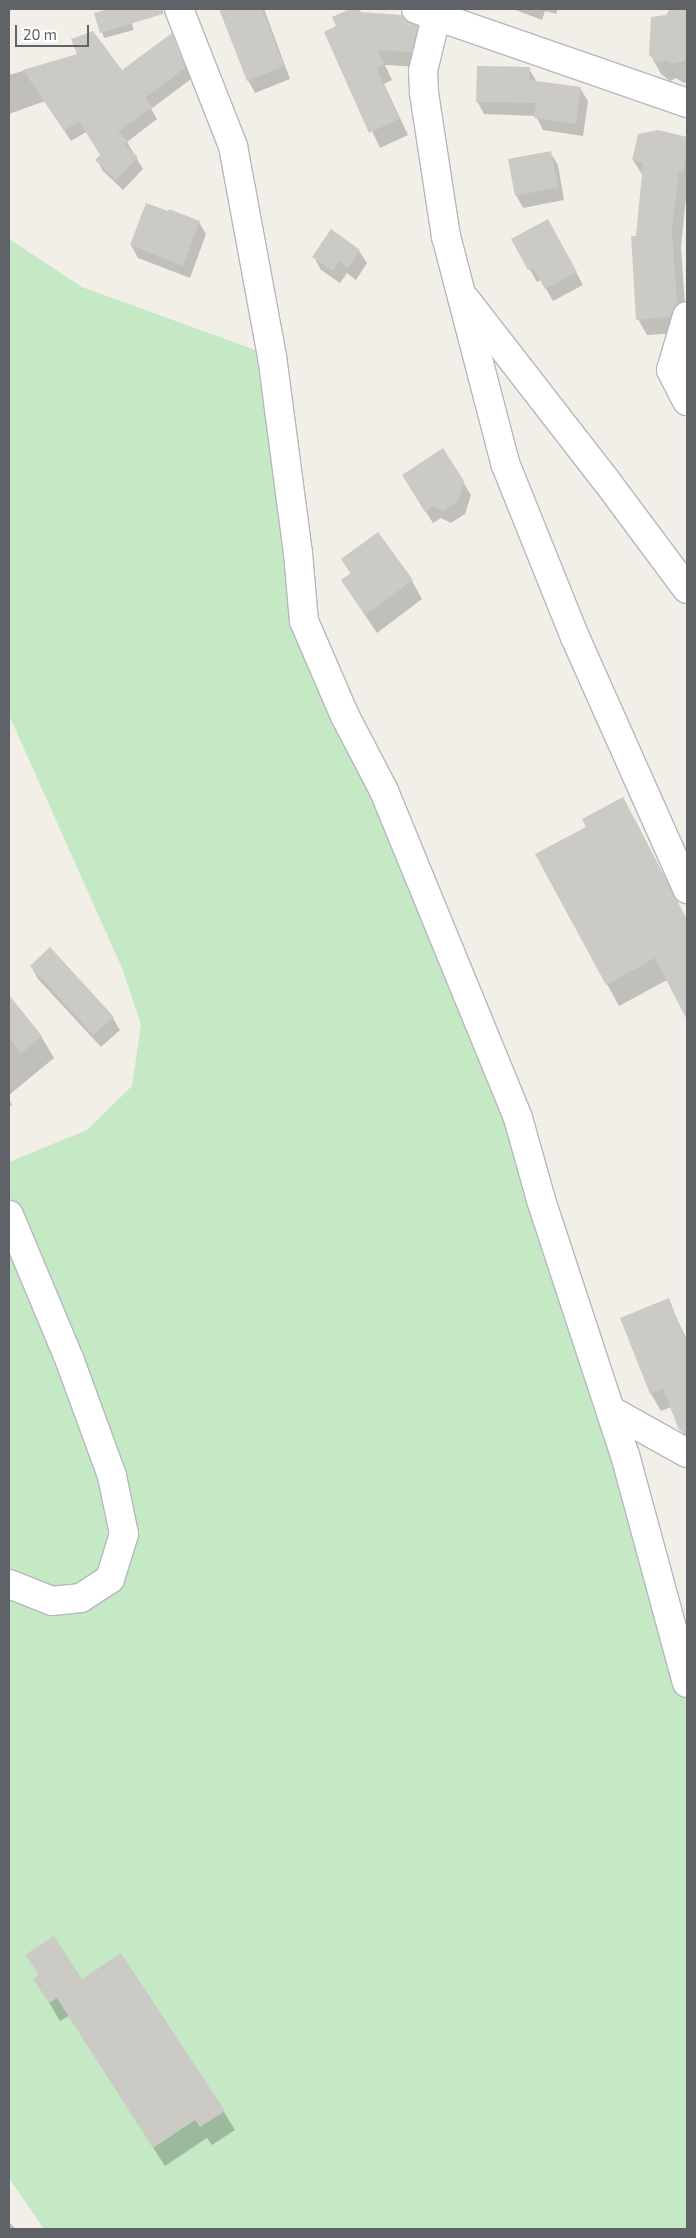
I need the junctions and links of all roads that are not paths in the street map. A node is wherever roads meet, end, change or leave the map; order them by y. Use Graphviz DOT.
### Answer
graph roads {
  1 [pos="179,9"];
  2 [pos="430,11"];
  3 [pos="687,103"];
  4 [pos="458,290"];
  5 [pos="687,316"];
  6 [pos="687,401"];
  7 [pos="687,589"];
  8 [pos="687,890"];
  9 [pos="9,1215"];
  10 [pos="610,1410"];
  11 [pos="687,1453"];
  12 [pos="9,1584"];
  13 [pos="687,1683"];
  1 -- 10 [label="street"];
  2 -- 3 [label="street"];
  2 -- 4 [label="street"];
  4 -- 7 [label="street"];
  4 -- 8 [label="street"];
  5 -- 6 [label="street"];
  9 -- 12 [label="street"];
  10 -- 11 [label="street"];
  10 -- 13 [label="street"];
}
